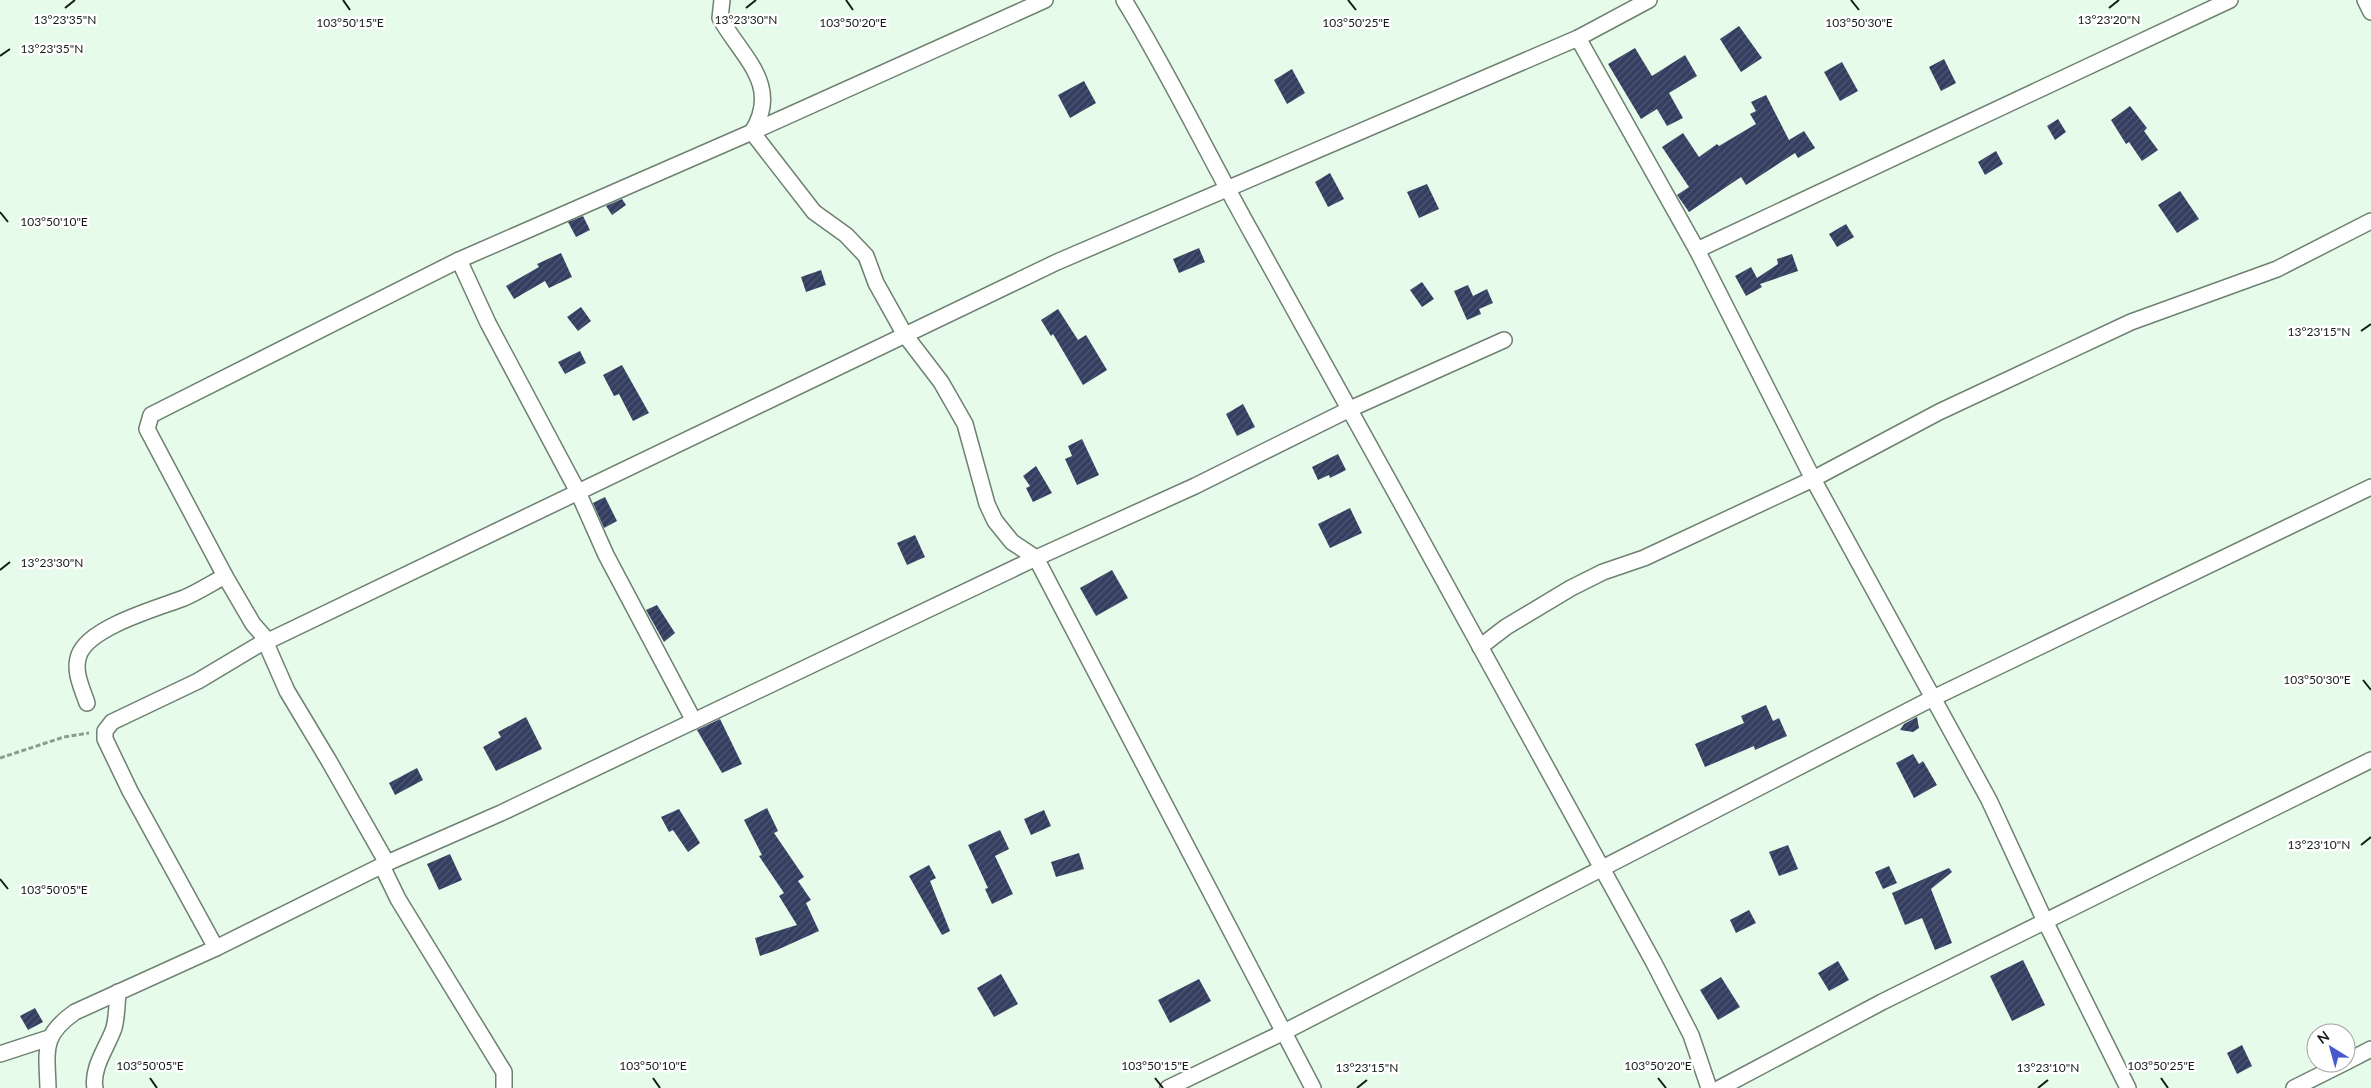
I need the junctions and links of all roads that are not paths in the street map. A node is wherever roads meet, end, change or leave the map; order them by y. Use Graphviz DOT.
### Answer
graph roads {
  1 [pos="722,0"];
  2 [pos="1045,0"];
  3 [pos="1124,0"];
  4 [pos="1649,0"];
  5 [pos="2230,0"];
  6 [pos="2365,0"];
  7 [pos="2371,12"];
  8 [pos="1578,38"];
  9 [pos="752,132"];
  10 [pos="1226,188"];
  11 [pos="2371,221"];
  12 [pos="1697,250"];
  13 [pos="459,260"];
  14 [pos="905,335"];
  15 [pos="1504,340"];
  16 [pos="1350,409"];
  17 [pos="1813,479"];
  18 [pos="2371,487"];
  19 [pos="578,492"];
  20 [pos="1036,558"];
  21 [pos="225,576"];
  22 [pos="266,641"];
  23 [pos="1480,647"];
  24 [pos="1932,699"];
  25 [pos="87,703"];
  26 [pos="694,721"];
  27 [pos="2371,760"];
  28 [pos="384,865"];
  29 [pos="1601,868"];
  30 [pos="2045,921"];
  31 [pos="216,948"];
  32 [pos="118,992"];
  33 [pos="1284,1032"];
  34 [pos="48,1038"];
  35 [pos="2371,1050"];
  36 [pos="0,1054"];
  37 [pos="2356,1057"];
  38 [pos="2323,1073"];
  39 [pos="48,1088"];
  40 [pos="95,1088"];
  41 [pos="504,1088"];
  42 [pos="1168,1088"];
  43 [pos="1313,1088"];
  44 [pos="1710,1088"];
  45 [pos="1720,1088"];
  46 [pos="2128,1088"];
  47 [pos="2294,1088"];
  1 -- 9 [label="street"];
  2 -- 9 [label="street"];
  3 -- 10 [label="street"];
  4 -- 8 [label="street"];
  5 -- 12 [label="street"];
  6 -- 7 [label="street"];
  8 -- 10 [label="street"];
  8 -- 12 [label="street"];
  9 -- 13 [label="street"];
  9 -- 14 [label="street"];
  10 -- 14 [label="street"];
  10 -- 16 [label="street"];
  11 -- 17 [label="street"];
  12 -- 17 [label="street"];
  13 -- 19 [label="street"];
  13 -- 21 [label="street"];
  14 -- 19 [label="street"];
  14 -- 20 [label="street"];
  15 -- 16 [label="street"];
  16 -- 20 [label="street"];
  16 -- 23 [label="street"];
  17 -- 23 [label="street"];
  17 -- 24 [label="street"];
  18 -- 24 [label="street"];
  19 -- 22 [label="street"];
  19 -- 26 [label="street"];
  20 -- 26 [label="street"];
  20 -- 33 [label="street"];
  21 -- 22 [label="street"];
  21 -- 25 [label="street"];
  22 -- 28 [label="street"];
  22 -- 31 [label="street"];
  23 -- 29 [label="street"];
  24 -- 29 [label="street"];
  24 -- 30 [label="street"];
  26 -- 28 [label="street"];
  27 -- 30 [label="street"];
  28 -- 31 [label="street"];
  28 -- 41 [label="street"];
  29 -- 33 [label="street"];
  29 -- 44 [label="street"];
  30 -- 45 [label="street"];
  30 -- 46 [label="street"];
  31 -- 32 [label="street"];
  32 -- 34 [label="street"];
  32 -- 40 [label="street"];
  33 -- 42 [label="street"];
  33 -- 43 [label="street"];
  34 -- 36 [label="street"];
  34 -- 39 [label="street"];
  35 -- 37 [label="street"];
  38 -- 47 [label="street"];
}
